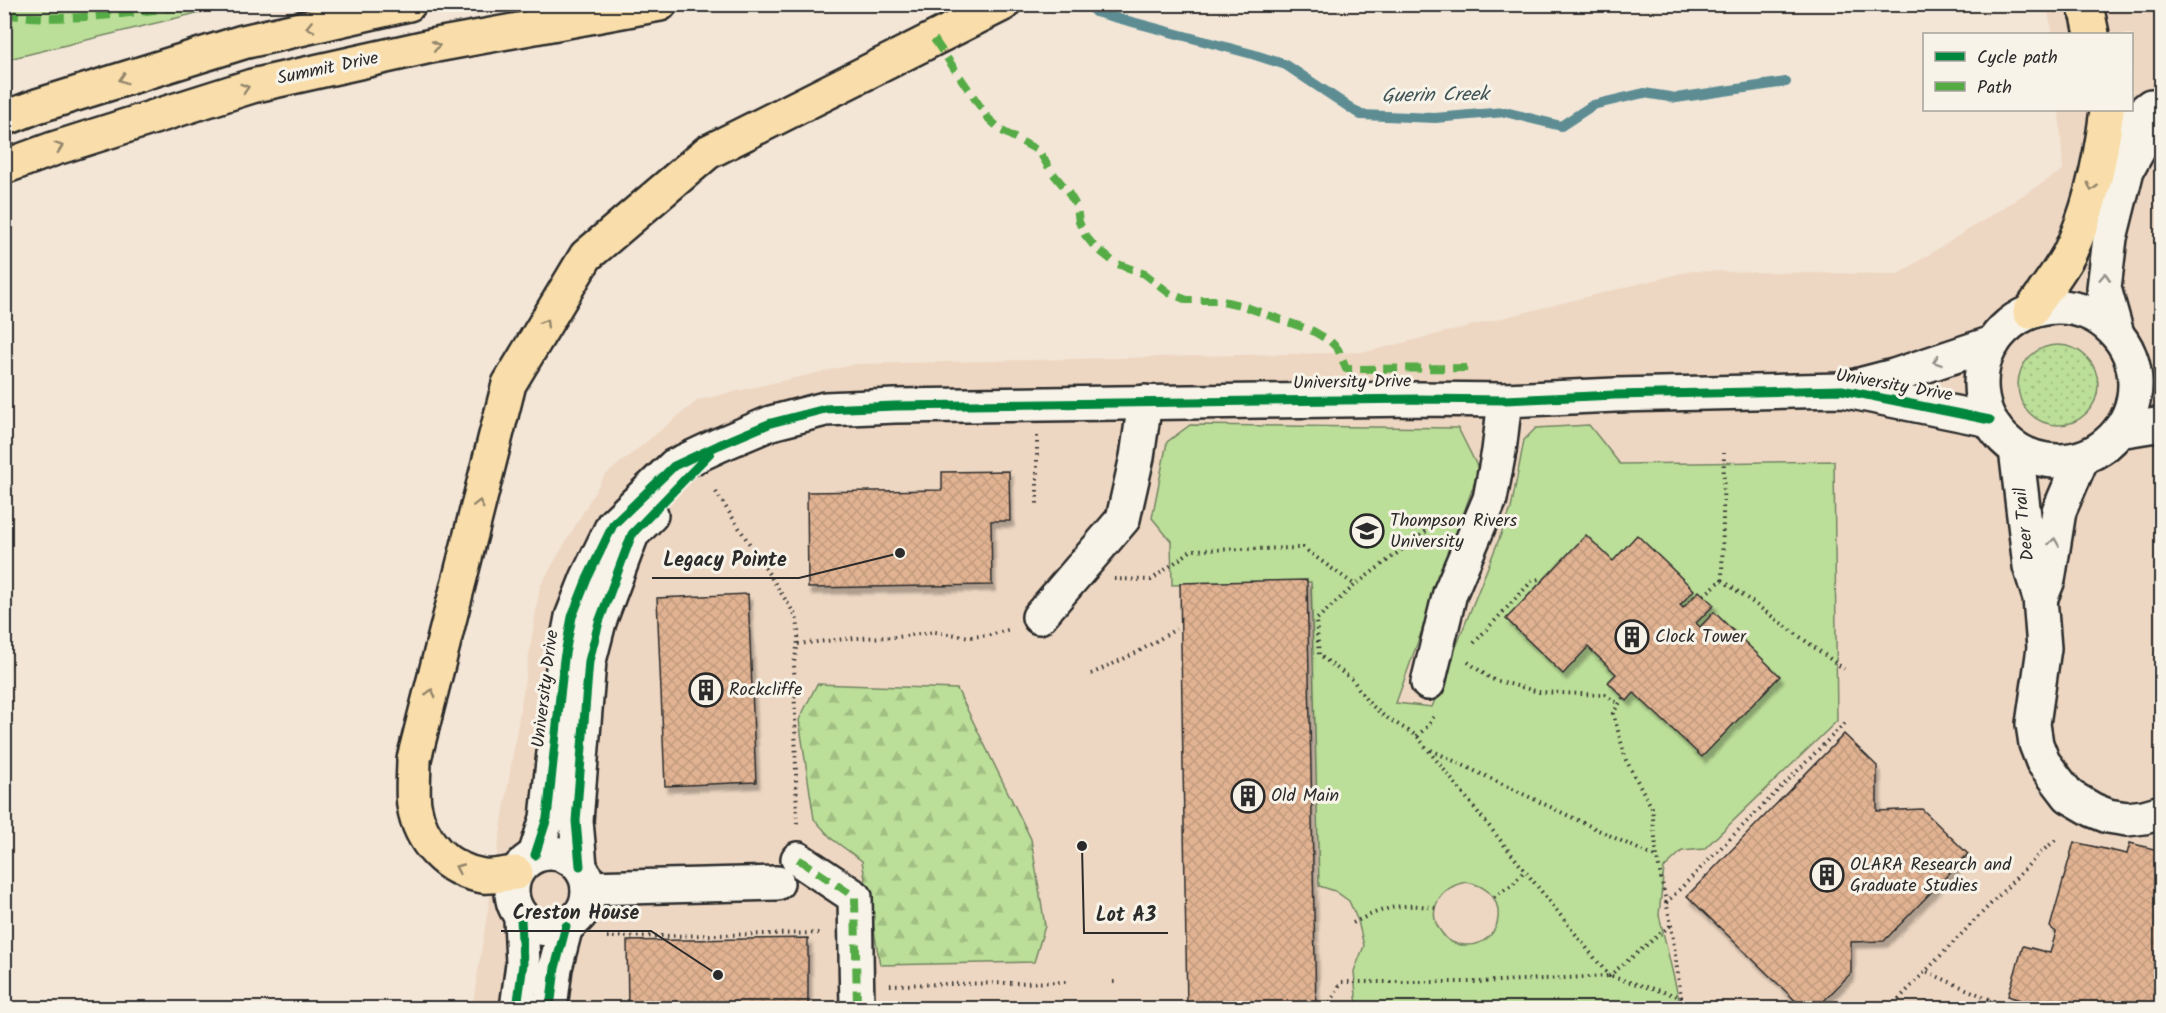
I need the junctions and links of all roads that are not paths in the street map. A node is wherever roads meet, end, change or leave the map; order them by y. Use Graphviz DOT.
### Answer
graph roads {
  1 [pos="408,4"];
  2 [pos="660,4"];
  3 [pos="1003,4"];
  4 [pos="2083,4"];
  5 [pos="2092,33"];
  6 [pos="2107,111"];
  7 [pos="2156,117"];
  8 [pos="4,119"];
  9 [pos="2102,151"];
  10 [pos="4,167"];
  11 [pos="2030,312"];
  12 [pos="2117,334"];
  13 [pos="1993,343"];
  14 [pos="2132,363"];
  15 [pos="2162,380"];
  16 [pos="1842,390"];
  17 [pos="1505,400"];
  18 [pos="1145,402"];
  19 [pos="1990,420"];
  20 [pos="2162,424"];
  21 [pos="2120,431"];
  22 [pos="718,445"];
  23 [pos="2016,449"];
  24 [pos="2082,458"];
  25 [pos="2040,598"];
  26 [pos="1039,617"];
  27 [pos="1428,683"];
  28 [pos="2162,812"];
  29 [pos="526,864"];
  30 [pos="584,877"];
  31 [pos="521,918"];
  32 [pos="566,926"];
  33 [pos="857,997"];
  34 [pos="518,1008"];
  35 [pos="550,1008"];
  1 -- 8 [label="main road, one-way"];
  10 -- 2 [label="main road, Summit Drive, one-way"];
  29 -- 3 [label="main road, one-way"];
  4 -- 5 [label="main road"];
  6 -- 9 [label="main road"];
  7 -- 9 [label="street"];
  12 -- 7 [label="street, one-way"];
  9 -- 11 [label="main road, one-way"];
  11 -- 12 [label="street"];
  11 -- 13 [label="street"];
  12 -- 14 [label="street"];
  13 -- 16 [label="street, University Drive, one-way"];
  13 -- 19 [label="street"];
  14 -- 15 [label="street"];
  14 -- 21 [label="street"];
  16 -- 17 [label="street, University Drive"];
  16 -- 19 [label="street, University Drive"];
  17 -- 18 [label="street, University Drive"];
  17 -- 27 [label="street"];
  18 -- 22 [label="street, University Drive"];
  18 -- 26 [label="street"];
  19 -- 23 [label="street"];
  20 -- 21 [label="street"];
  21 -- 24 [label="street"];
  22 -- 29 [label="street, University Drive"];
  22 -- 30 [label="street, University Drive"];
  23 -- 24 [label="street"];
  23 -- 25 [label="street, Deer Trail"];
  25 -- 24 [label="street, Deer Trail, one-way"];
  25 -- 28 [label="street, Deer Trail"];
  29 -- 30 [label="street"];
  29 -- 31 [label="street"];
  30 -- 32 [label="street"];
  30 -- 33 [label="street"];
  31 -- 32 [label="street"];
  31 -- 34 [label="street"];
  32 -- 35 [label="street"];
}
